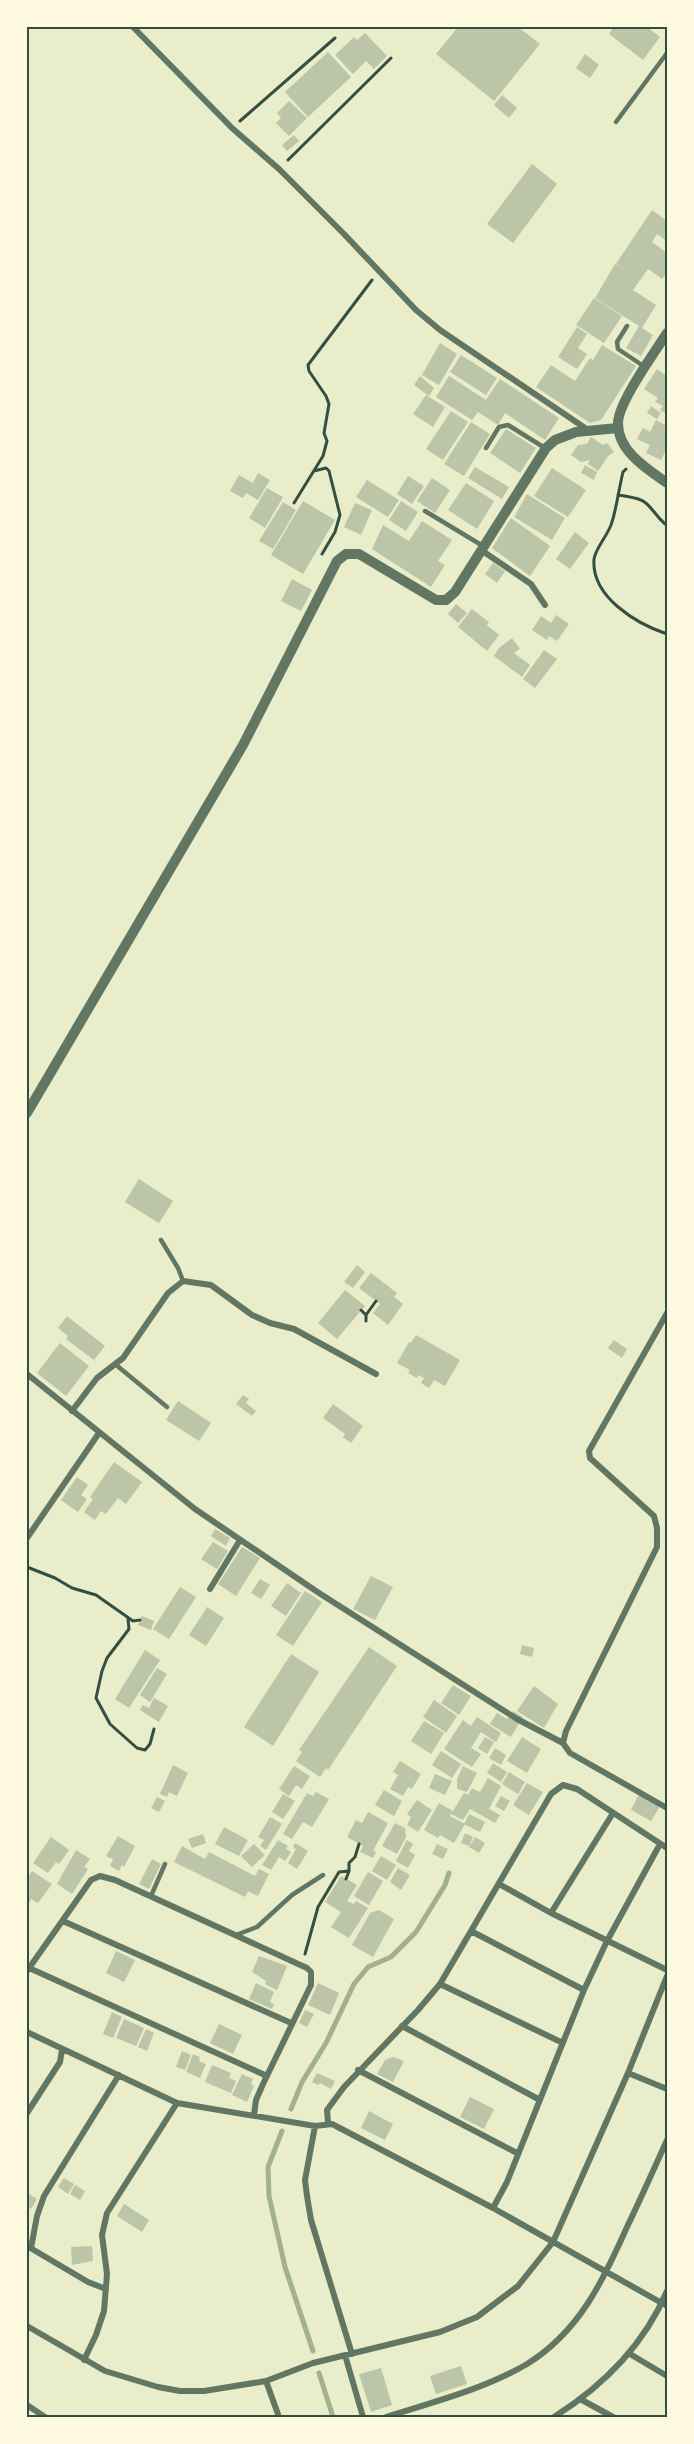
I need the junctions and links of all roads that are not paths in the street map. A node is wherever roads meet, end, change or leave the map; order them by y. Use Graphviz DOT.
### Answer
graph roads {
  1 [pos="133,27"];
  2 [pos="667,53"];
  3 [pos="616,122"];
  4 [pos="627,326"];
  5 [pos="667,333"];
  6 [pos="645,367"];
  7 [pos="618,428"];
  8 [pos="588,430"];
  9 [pos="486,448"];
  10 [pos="546,448"];
  11 [pos="667,483"];
  12 [pos="425,511"];
  13 [pos="482,548"];
  14 [pos="545,604"];
  15 [pos="27,1113"];
  16 [pos="161,1240"];
  17 [pos="183,1281"];
  18 [pos="667,1313"];
  19 [pos="115,1364"];
  20 [pos="27,1374"];
  21 [pos="376,1374"];
  22 [pos="167,1407"];
  23 [pos="72,1411"];
  24 [pos="99,1432"];
  25 [pos="27,1538"];
  26 [pos="240,1540"];
  27 [pos="210,1589"];
  28 [pos="564,1743"];
  29 [pos="667,1808"];
  30 [pos="613,1813"];
  31 [pos="660,1844"];
  32 [pos="667,1848"];
  33 [pos="165,1864"];
  34 [pos="323,1875"];
  35 [pos="499,1884"];
  36 [pos="152,1896"];
  37 [pos="551,1913"];
  38 [pos="63,1921"];
  39 [pos="471,1931"];
  40 [pos="236,1935"];
  41 [pos="607,1941"];
  42 [pos="28,1968"];
  43 [pos="667,1970"];
  44 [pos="667,1976"];
  45 [pos="440,1984"];
  46 [pos="584,1990"];
  47 [pos="291,2023"];
  48 [pos="402,2026"];
  49 [pos="27,2032"];
  50 [pos="563,2043"];
  51 [pos="62,2049"];
  52 [pos="358,2070"];
  53 [pos="628,2073"];
  54 [pos="119,2075"];
  55 [pos="267,2076"];
  56 [pos="667,2089"];
  57 [pos="540,2100"];
  58 [pos="177,2103"];
  59 [pos="27,2113"];
  60 [pos="254,2115"];
  61 [pos="328,2123"];
  62 [pos="315,2126"];
  63 [pos="667,2140"];
  64 [pos="518,2153"];
  65 [pos="493,2208"];
  66 [pos="553,2242"];
  67 [pos="29,2247"];
  68 [pos="607,2273"];
  69 [pos="106,2289"];
  70 [pos="667,2291"];
  71 [pos="664,2305"];
  72 [pos="27,2326"];
  73 [pos="348,2354"];
  74 [pos="630,2354"];
  75 [pos="84,2360"];
  76 [pos="667,2376"];
  77 [pos="266,2381"];
  78 [pos="582,2400"];
  79 [pos="27,2405"];
  80 [pos="40,2416"];
  81 [pos="279,2417"];
  82 [pos="363,2417"];
  83 [pos="386,2417"];
  84 [pos="554,2417"];
  85 [pos="613,2417"];
  1 -- 8 [label="street"];
  2 -- 3 [label="lane"];
  4 -- 6 [label="lane"];
  5 -- 6 [label="street"];
  6 -- 7 [label="street"];
  7 -- 8 [label="street"];
  7 -- 11 [label="street"];
  8 -- 10 [label="street"];
  9 -- 10 [label="lane"];
  10 -- 13 [label="street"];
  12 -- 13 [label="lane"];
  13 -- 14 [label="street"];
  13 -- 15 [label="street"];
  16 -- 17 [label="lane"];
  17 -- 19 [label="street"];
  17 -- 21 [label="street"];
  18 -- 28 [label="street"];
  19 -- 22 [label="lane"];
  19 -- 23 [label="street"];
  20 -- 23 [label="street"];
  23 -- 24 [label="street"];
  24 -- 25 [label="street"];
  24 -- 26 [label="street"];
  26 -- 27 [label="street"];
  26 -- 28 [label="street"];
  28 -- 29 [label="street"];
  30 -- 31 [label="street"];
  30 -- 35 [label="street"];
  30 -- 37 [label="street"];
  31 -- 32 [label="street"];
  31 -- 41 [label="street"];
  33 -- 36 [label="lane"];
  34 -- 40 [label="lane"];
  35 -- 37 [label="street"];
  35 -- 39 [label="street"];
  36 -- 38 [label="street"];
  36 -- 40 [label="street"];
  37 -- 41 [label="street"];
  38 -- 42 [label="street"];
  38 -- 47 [label="street"];
  39 -- 45 [label="street"];
  39 -- 46 [label="street"];
  40 -- 47 [label="street"];
  41 -- 43 [label="street"];
  41 -- 46 [label="street"];
  42 -- 55 [label="street"];
  44 -- 53 [label="street"];
  45 -- 48 [label="street"];
  45 -- 50 [label="street"];
  46 -- 50 [label="street"];
  47 -- 55 [label="street"];
  48 -- 52 [label="street"];
  48 -- 57 [label="street"];
  49 -- 51 [label="street"];
  50 -- 57 [label="street"];
  51 -- 54 [label="street"];
  51 -- 59 [label="street"];
  52 -- 61 [label="street"];
  52 -- 64 [label="street"];
  53 -- 56 [label="street"];
  53 -- 66 [label="street"];
  54 -- 58 [label="street"];
  54 -- 67 [label="street"];
  55 -- 60 [label="street"];
  57 -- 64 [label="street"];
  58 -- 60 [label="street"];
  58 -- 69 [label="street"];
  60 -- 62 [label="street"];
  61 -- 62 [label="street"];
  61 -- 65 [label="street"];
  62 -- 73 [label="street"];
  63 -- 68 [label="street"];
  64 -- 65 [label="street"];
  65 -- 66 [label="street"];
  66 -- 68 [label="street"];
  66 -- 73 [label="street"];
  67 -- 69 [label="street"];
  68 -- 71 [label="street"];
  68 -- 83 [label="street"];
  69 -- 75 [label="street"];
  70 -- 71 [label="street"];
  71 -- 74 [label="street"];
  72 -- 75 [label="street"];
  73 -- 77 [label="street"];
  73 -- 82 [label="street"];
  74 -- 76 [label="street"];
  74 -- 78 [label="street"];
  75 -- 77 [label="street"];
  77 -- 81 [label="street"];
  78 -- 84 [label="street"];
  78 -- 85 [label="street"];
  79 -- 80 [label="street"];
}
